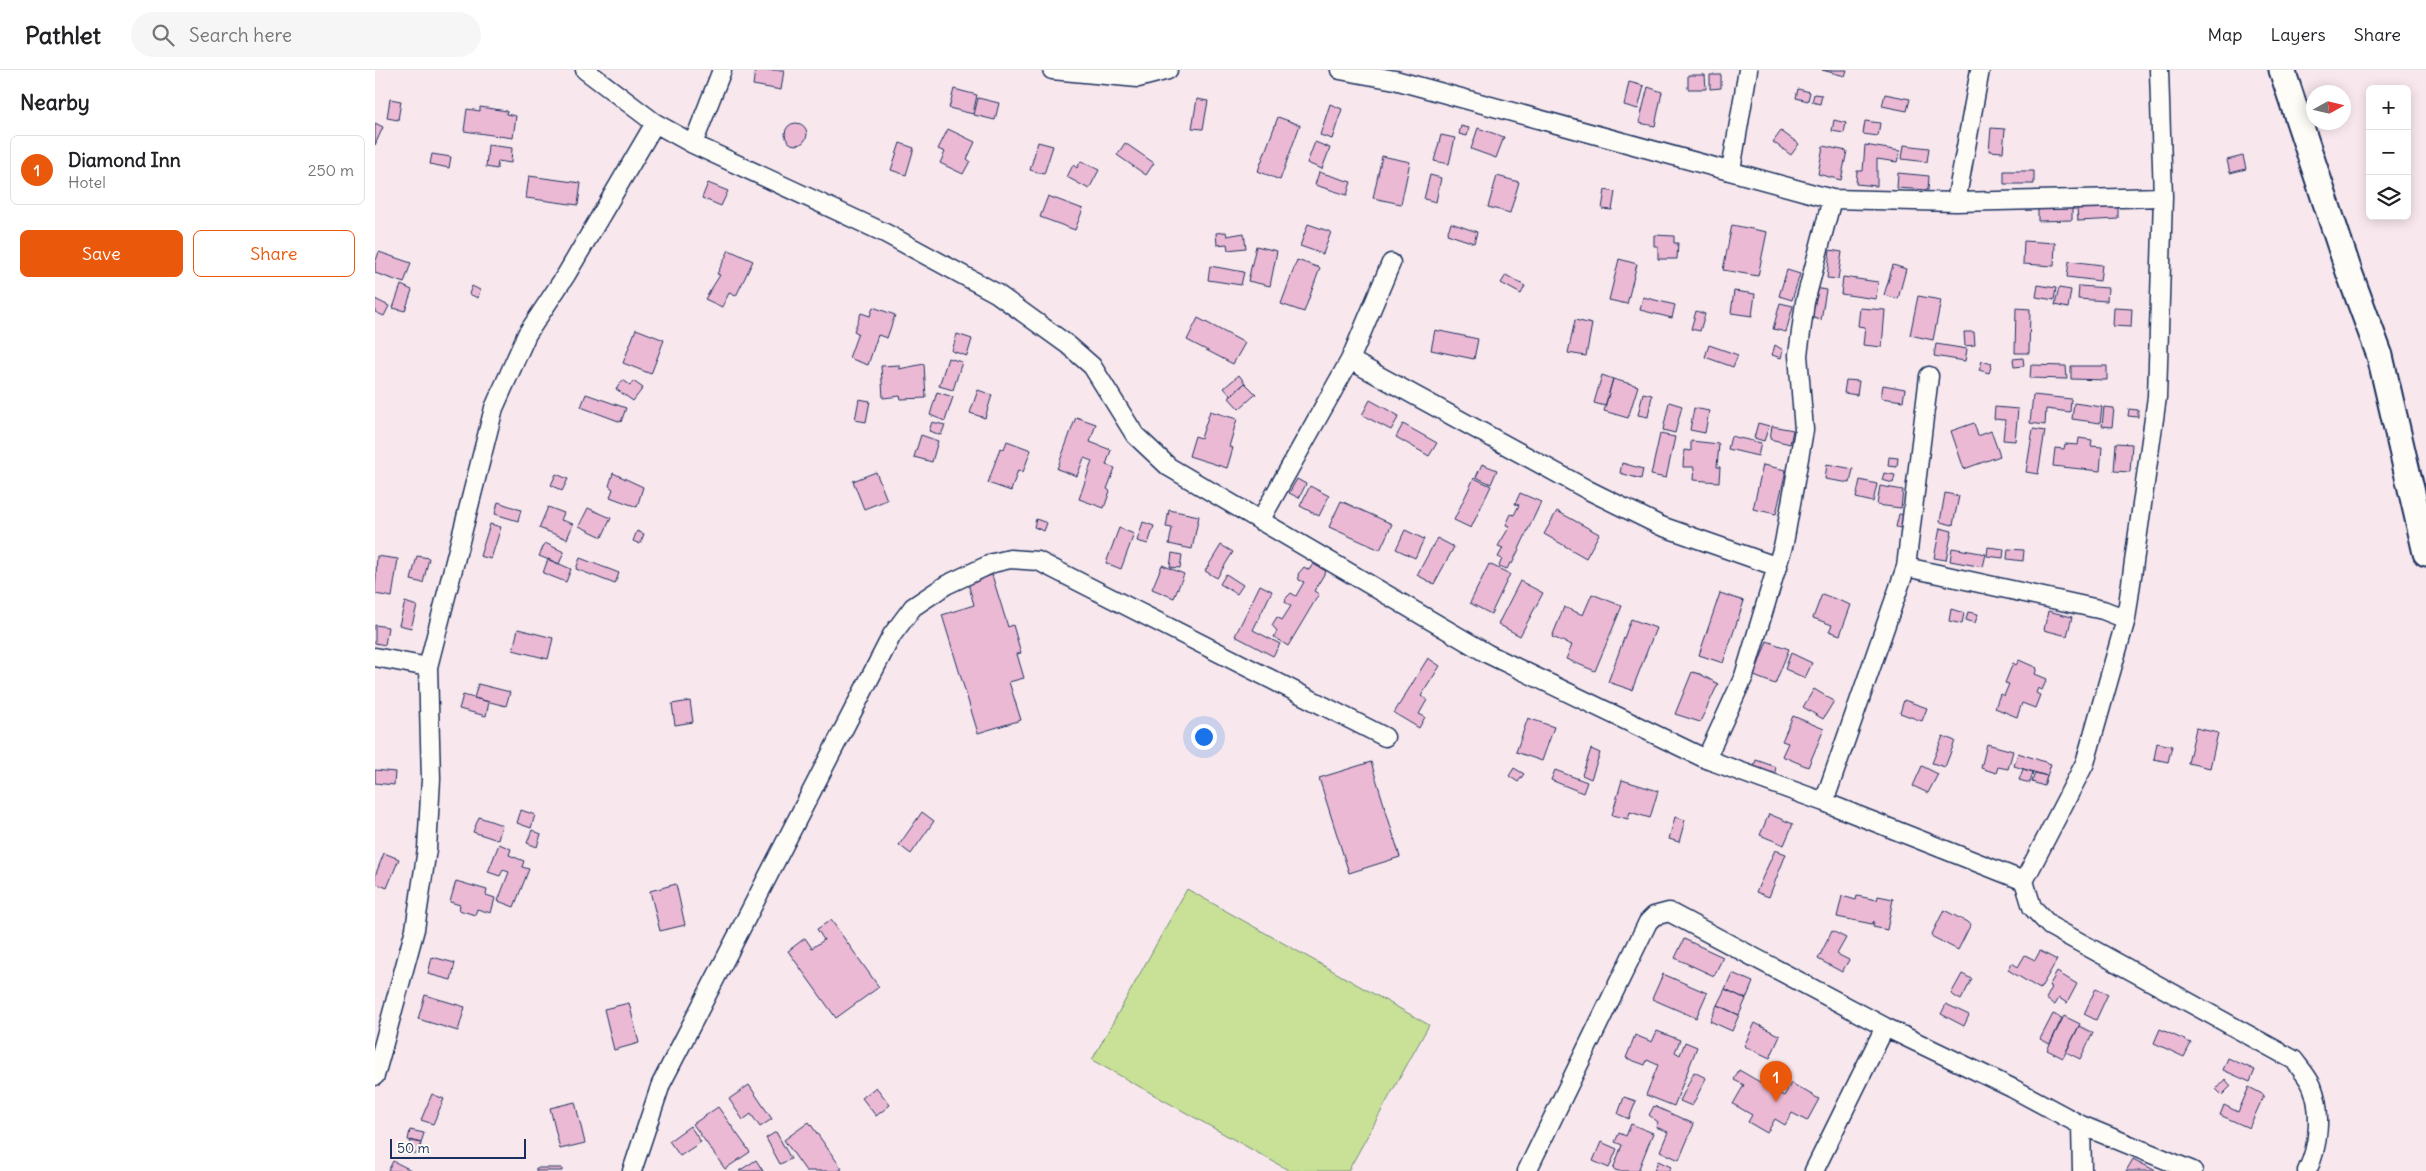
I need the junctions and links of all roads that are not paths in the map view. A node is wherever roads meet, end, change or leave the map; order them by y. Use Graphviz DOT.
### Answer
graph roads {
  1 [pos="585,70"];
  2 [pos="722,70"];
  3 [pos="1052,70"];
  4 [pos="1168,70"];
  5 [pos="1340,70"];
  6 [pos="1748,70"];
  7 [pos="1980,70"];
  8 [pos="2159,70"];
  9 [pos="2282,70"];
  10 [pos="1138,74"];
  11 [pos="1396,75"];
  12 [pos="655,123"];
  13 [pos="693,144"];
  14 [pos="1731,170"];
  15 [pos="2163,197"];
  16 [pos="1832,199"];
  17 [pos="1956,202"];
  18 [pos="1391,263"];
  19 [pos="1349,360"];
  20 [pos="1929,376"];
  21 [pos="1260,521"];
  22 [pos="2426,553"];
  23 [pos="1906,567"];
  24 [pos="1778,568"];
  25 [pos="2127,618"];
  26 [pos="375,657"];
  27 [pos="428,667"];
  28 [pos="1385,737"];
  29 [pos="1706,759"];
  30 [pos="1824,802"];
  31 [pos="2024,882"];
  32 [pos="1885,1027"];
  33 [pos="375,1076"];
  34 [pos="2081,1125"];
  35 [pos="632,1171"];
  36 [pos="1527,1171"];
  37 [pos="1814,1171"];
  38 [pos="2082,1171"];
  39 [pos="2193,1171"];
  40 [pos="2307,1171"];
  1 -- 12 [label="street"];
  2 -- 13 [label="street"];
  3 -- 10 [label="street"];
  4 -- 10 [label="street"];
  5 -- 11 [label="street"];
  6 -- 14 [label="street"];
  7 -- 17 [label="street"];
  8 -- 15 [label="street"];
  9 -- 22 [label="street"];
  11 -- 14 [label="street"];
  12 -- 13 [label="street"];
  12 -- 27 [label="street"];
  13 -- 21 [label="street"];
  14 -- 16 [label="street"];
  15 -- 17 [label="street"];
  15 -- 25 [label="street"];
  16 -- 17 [label="street"];
  16 -- 24 [label="street"];
  18 -- 19 [label="street"];
  19 -- 21 [label="street"];
  19 -- 24 [label="street"];
  20 -- 23 [label="street"];
  21 -- 29 [label="street"];
  23 -- 25 [label="street"];
  23 -- 30 [label="street"];
  24 -- 29 [label="street"];
  25 -- 31 [label="street"];
  26 -- 27 [label="street"];
  27 -- 33 [label="street"];
  28 -- 35 [label="street"];
  29 -- 30 [label="street"];
  30 -- 31 [label="street"];
  31 -- 40 [label="street"];
  32 -- 34 [label="street"];
  32 -- 36 [label="street"];
  32 -- 37 [label="street"];
  34 -- 38 [label="street"];
  34 -- 39 [label="street"];
}
